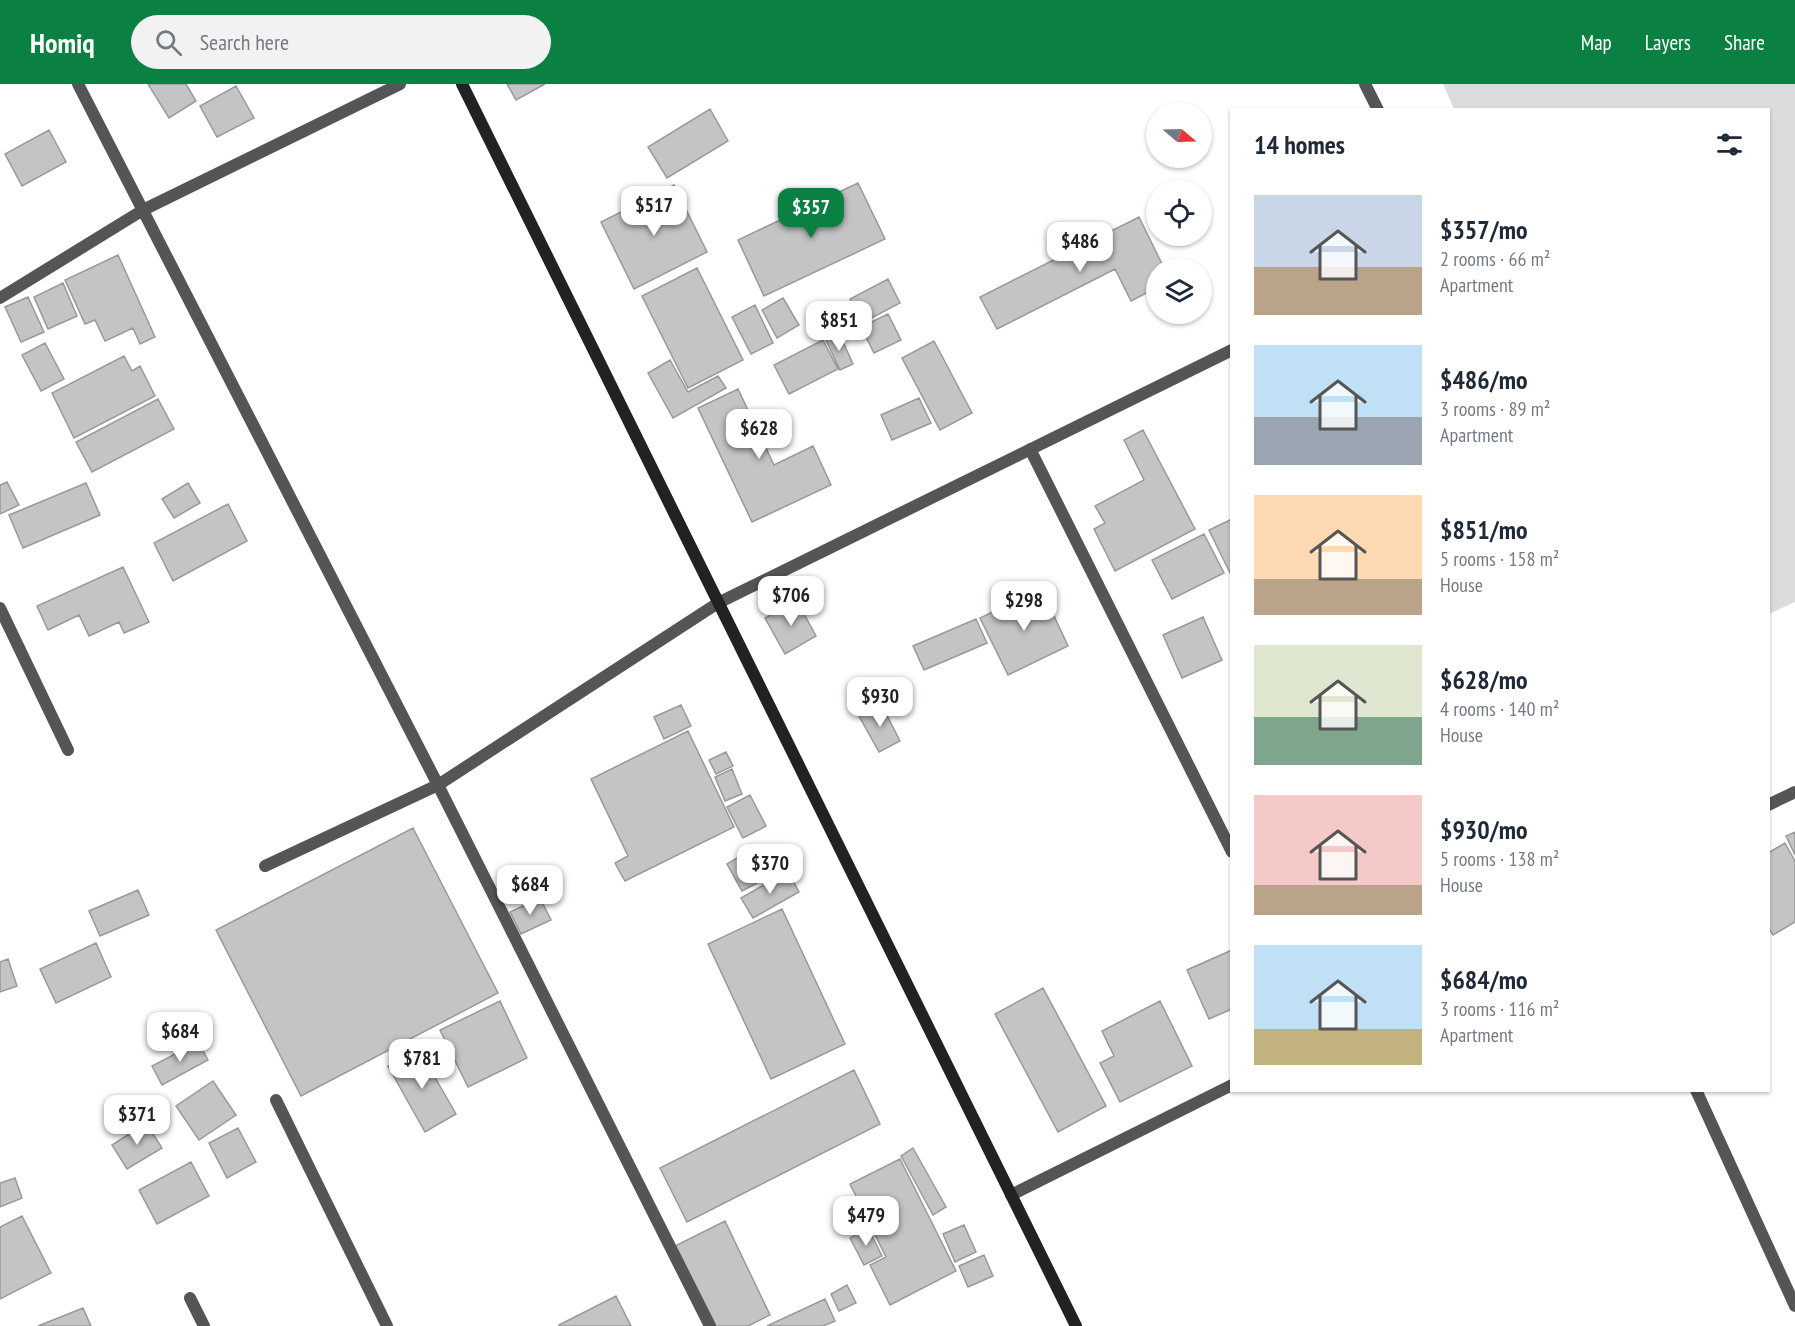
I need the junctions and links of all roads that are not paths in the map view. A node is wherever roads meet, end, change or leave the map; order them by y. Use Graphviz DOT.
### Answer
graph roads {
  1 [pos="78,84"];
  2 [pos="400,84"];
  3 [pos="462,84"];
  4 [pos="1365,84"];
  5 [pos="1377,108"];
  6 [pos="142,210"];
  7 [pos="0,298"];
  8 [pos="1230,351"];
  9 [pos="1030,449"];
  10 [pos="718,603"];
  11 [pos="0,608"];
  12 [pos="68,750"];
  13 [pos="438,785"];
  14 [pos="1795,792"];
  15 [pos="1770,804"];
  16 [pos="1230,848"];
  17 [pos="265,866"];
  18 [pos="1230,1086"];
  19 [pos="1697,1092"];
  20 [pos="276,1100"];
  21 [pos="1011,1195"];
  22 [pos="190,1298"];
  23 [pos="1795,1306"];
  24 [pos="204,1326"];
  25 [pos="387,1326"];
  26 [pos="710,1326"];
  27 [pos="1076,1326"];
  1 -- 6 [label="street"];
  2 -- 6 [label="street"];
  3 -- 10 [label="street"];
  4 -- 5 [label="street"];
  6 -- 7 [label="street"];
  6 -- 13 [label="street"];
  8 -- 9 [label="street"];
  9 -- 10 [label="street"];
  9 -- 16 [label="street"];
  10 -- 13 [label="street"];
  10 -- 21 [label="street"];
  11 -- 12 [label="street"];
  13 -- 17 [label="street"];
  13 -- 26 [label="street"];
  14 -- 15 [label="street"];
  18 -- 21 [label="street"];
  19 -- 23 [label="street"];
  20 -- 25 [label="street"];
  21 -- 27 [label="street"];
  22 -- 24 [label="street"];
}
